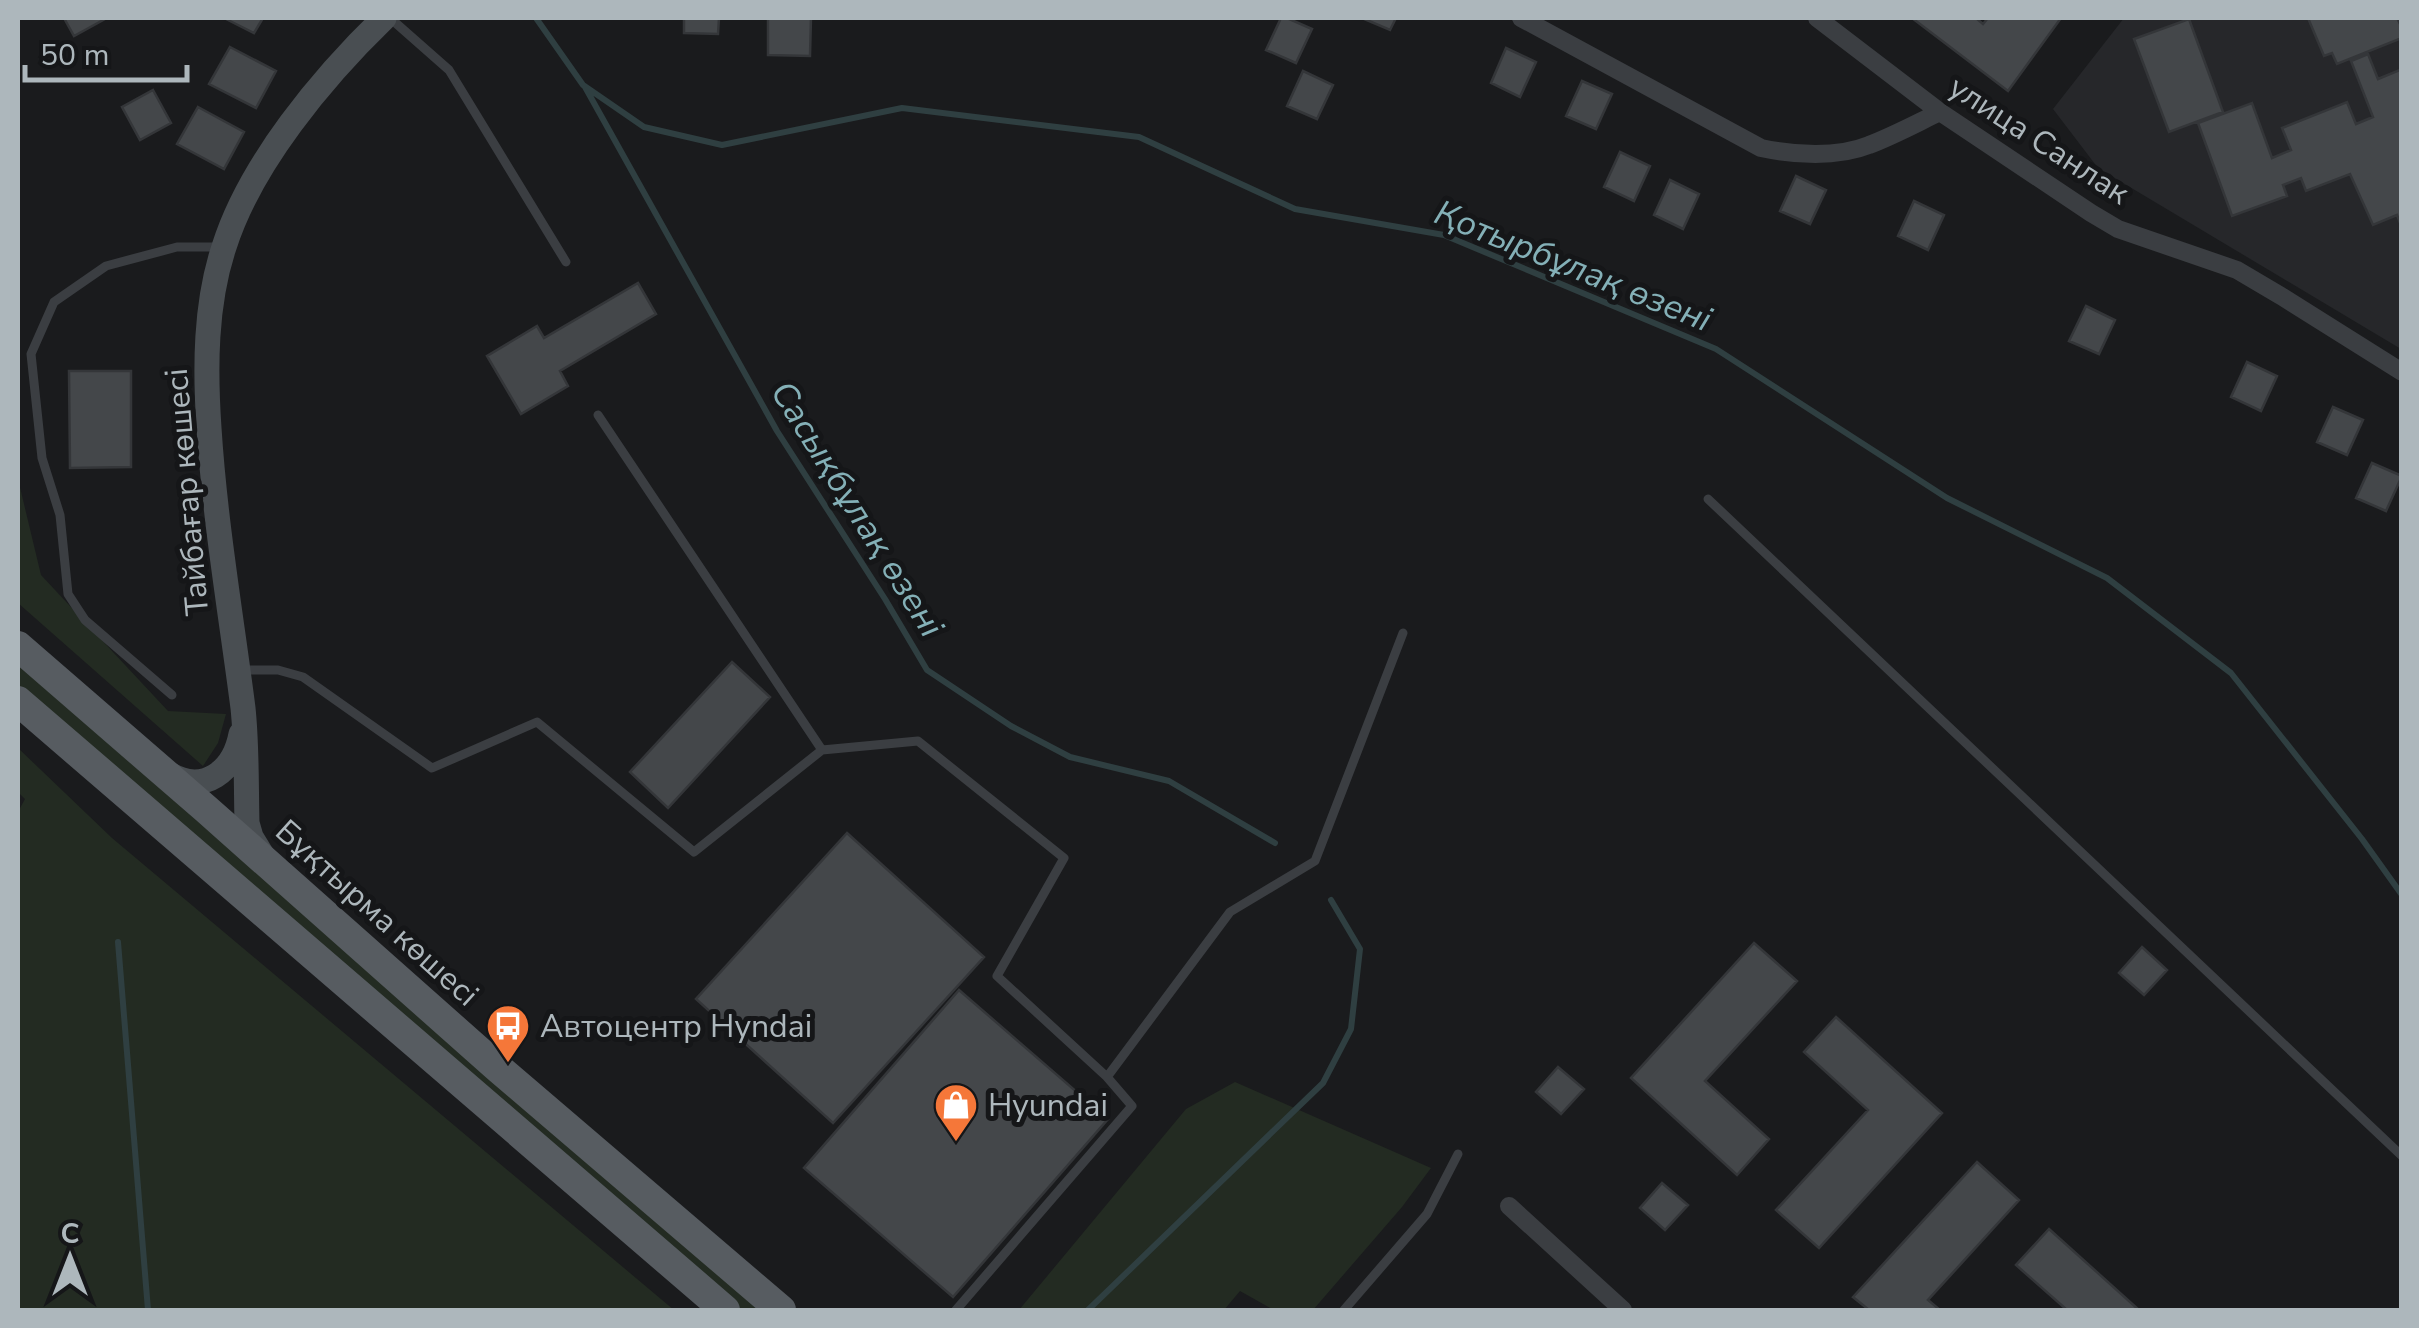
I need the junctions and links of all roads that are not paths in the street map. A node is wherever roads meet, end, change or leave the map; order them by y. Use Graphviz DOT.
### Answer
graph roads {
  1 [pos="387,18"];
  2 [pos="1521,18"];
  3 [pos="1816,18"];
  4 [pos="1940,112"];
  5 [pos="224,247"];
  6 [pos="566,262"];
  7 [pos="2402,372"];
  8 [pos="598,415"];
  9 [pos="1708,499"];
  10 [pos="1403,633"];
  11 [pos="18,646"];
  12 [pos="238,670"];
  13 [pos="172,694"];
  14 [pos="18,701"];
  15 [pos="244,714"];
  16 [pos="822,750"];
  17 [pos="158,766"];
  18 [pos="268,863"];
  19 [pos="1107,1077"];
  20 [pos="1458,1154"];
  21 [pos="2402,1156"];
  22 [pos="1509,1206"];
  23 [pos="725,1310"];
  24 [pos="780,1310"];
  25 [pos="956,1310"];
  26 [pos="1344,1310"];
  27 [pos="1624,1310"];
  1 -- 5 [label="main road, Тайбағар көшесі"];
  1 -- 6 [label="lane"];
  2 -- 4 [label="street"];
  3 -- 4 [label="street, улица Санлак"];
  4 -- 7 [label="street, улица Санлак"];
  5 -- 12 [label="main road, Тайбағар көшесі"];
  5 -- 13 [label="lane"];
  8 -- 16 [label="lane"];
  9 -- 21 [label="lane"];
  10 -- 19 [label="lane"];
  11 -- 17 [label="main road, Бұқтырма көшесі"];
  12 -- 15 [label="main road, Тайбағар көшесі"];
  12 -- 16 [label="lane"];
  14 -- 23 [label="main road"];
  15 -- 17 [label="main road"];
  15 -- 18 [label="main road, Тайбағар көшесі"];
  16 -- 19 [label="lane"];
  17 -- 18 [label="main road, Бұқтырма көшесі"];
  18 -- 24 [label="main road, Бұқтырма көшесі"];
  19 -- 25 [label="lane"];
  20 -- 26 [label="lane"];
  22 -- 27 [label="street"];
}
